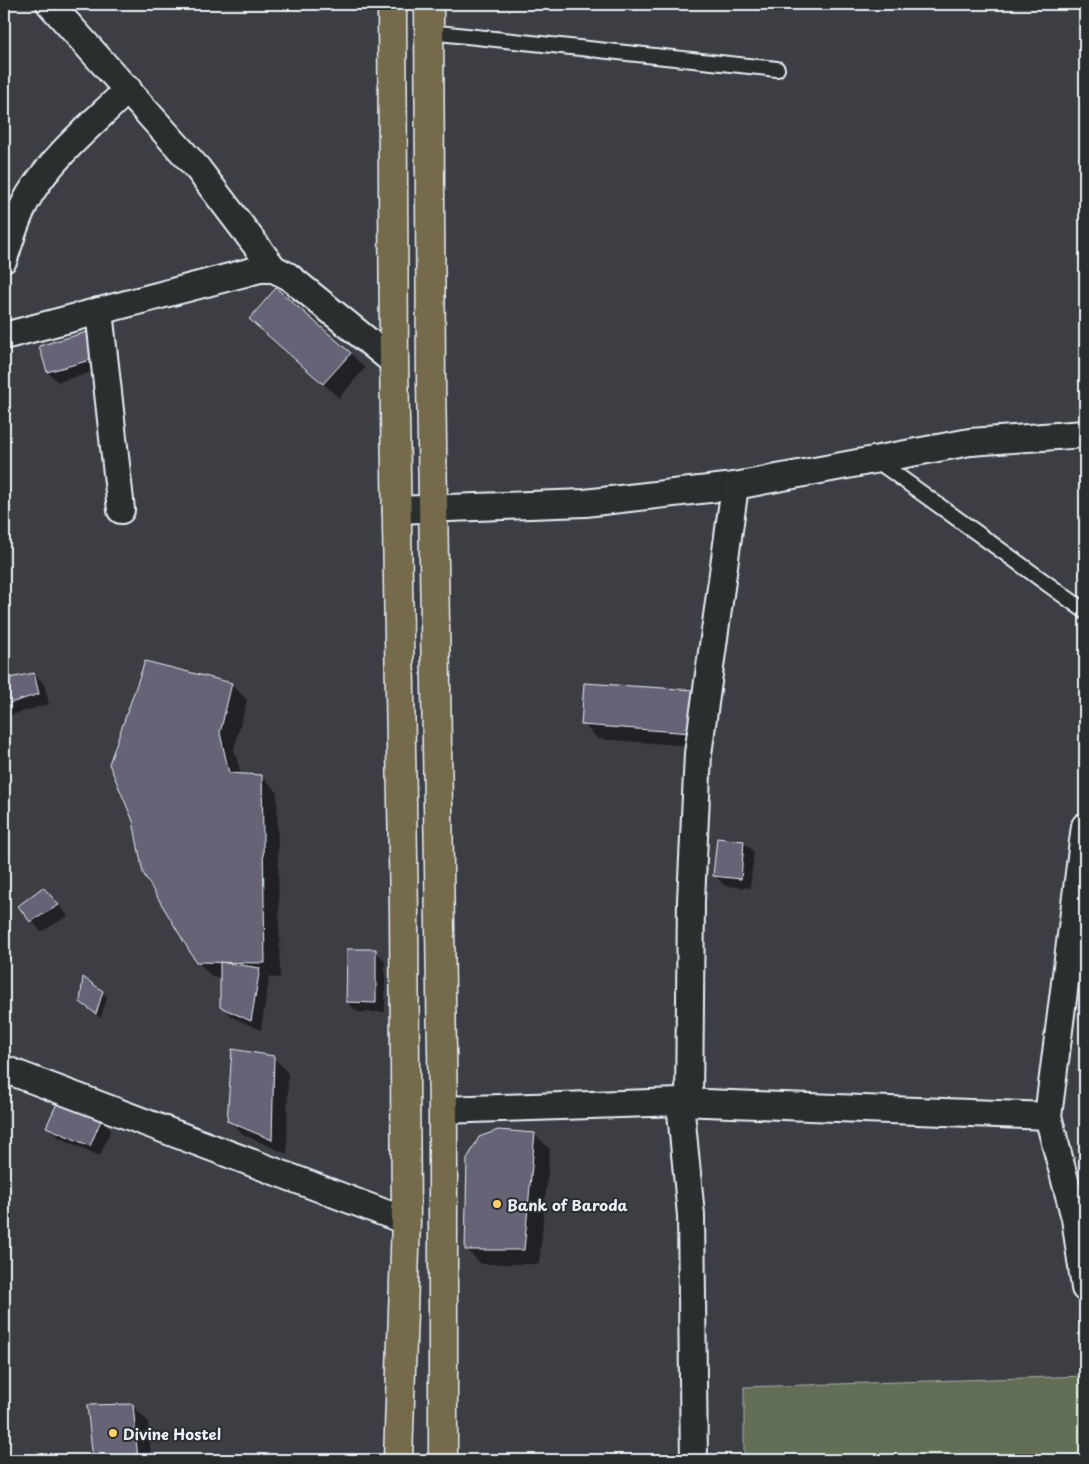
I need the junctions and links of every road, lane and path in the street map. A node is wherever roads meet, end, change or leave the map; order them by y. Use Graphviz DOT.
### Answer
graph roads {
  1 [pos="50,4"];
  2 [pos="392,4"];
  3 [pos="429,4"];
  4 [pos="429,32"];
  5 [pos="777,69"];
  6 [pos="128,89"];
  7 [pos="4,259"];
  8 [pos="274,270"];
  9 [pos="99,311"];
  10 [pos="4,336"];
  11 [pos="394,362"];
  12 [pos="1085,434"];
  13 [pos="876,460"];
  14 [pos="735,486"];
  15 [pos="434,509"];
  16 [pos="121,510"];
  17 [pos="396,510"];
  18 [pos="1085,611"];
  19 [pos="1085,826"];
  20 [pos="4,1069"];
  21 [pos="685,1102"];
  22 [pos="443,1110"];
  23 [pos="1048,1116"];
  24 [pos="406,1221"];
  25 [pos="1085,1288"];
  26 [pos="398,1460"];
  27 [pos="443,1460"];
  28 [pos="694,1460"];
  1 -- 6 [label="street"];
  2 -- 11 [label="main road"];
  3 -- 4 [label="main road"];
  4 -- 5 [label="lane"];
  4 -- 15 [label="main road"];
  6 -- 7 [label="street"];
  6 -- 8 [label="street"];
  8 -- 9 [label="street"];
  8 -- 11 [label="street"];
  9 -- 10 [label="street"];
  9 -- 16 [label="street"];
  11 -- 17 [label="main road"];
  12 -- 13 [label="street"];
  13 -- 14 [label="street"];
  13 -- 18 [label="lane"];
  14 -- 15 [label="street"];
  14 -- 21 [label="street"];
  15 -- 17 [label="street"];
  15 -- 22 [label="main road"];
  17 -- 24 [label="main road"];
  19 -- 23 [label="street"];
  20 -- 24 [label="street"];
  21 -- 22 [label="street"];
  21 -- 23 [label="street"];
  21 -- 28 [label="street"];
  22 -- 27 [label="main road"];
  23 -- 25 [label="street"];
  24 -- 26 [label="main road"];
}
